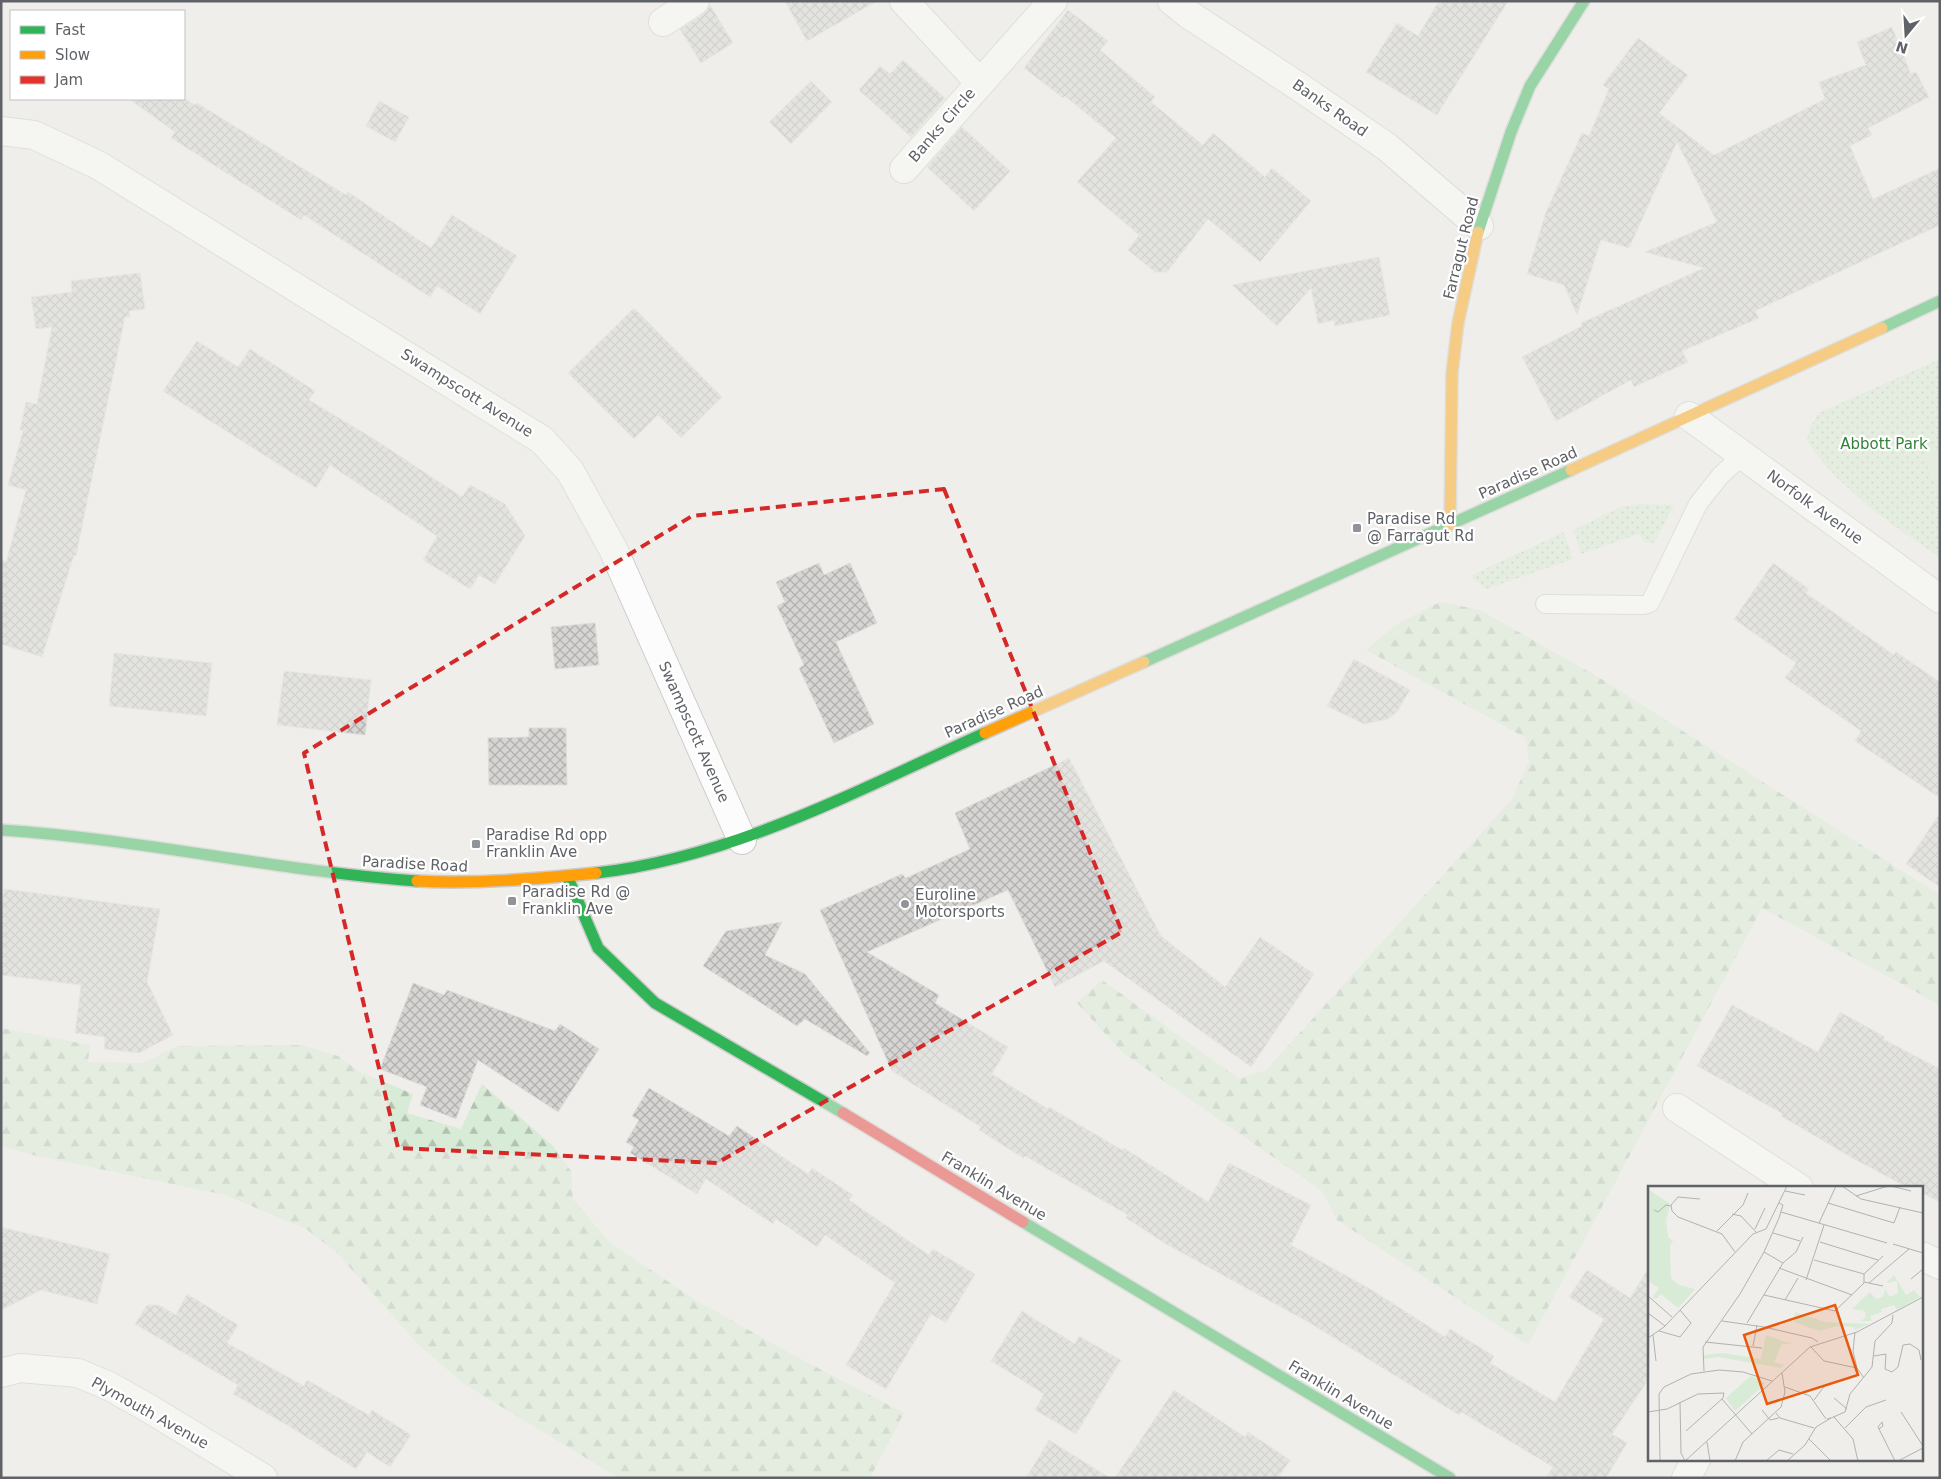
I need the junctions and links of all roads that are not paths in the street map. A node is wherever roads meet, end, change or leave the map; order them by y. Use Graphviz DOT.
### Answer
graph roads {
  1 [pos="695,1"];
  2 [pos="904,1"];
  3 [pos="1053,1"];
  4 [pos="1172,1"];
  5 [pos="1584,1"];
  6 [pos="663,22"];
  7 [pos="979,82"];
  8 [pos="1,131"];
  9 [pos="904,169"];
  10 [pos="1479,226"];
  11 [pos="1940,301"];
  12 [pos="1689,416"];
  13 [pos="1743,455"];
  14 [pos="1450,525"];
  15 [pos="1940,599"];
  16 [pos="1545,604"];
  17 [pos="1,830"];
  18 [pos="742,840"];
  19 [pos="568,878"];
  20 [pos="1677,1108"];
  21 [pos="1796,1186"];
  22 [pos="1924,1257"];
  23 [pos="1940,1265"];
  24 [pos="1,1373"];
  25 [pos="1695,1462"];
  26 [pos="263,1478"];
  27 [pos="1450,1478"];
  28 [pos="1686,1478"];
  1 -- 6 [label="street"];
  2 -- 7 [label="street, Banks Circle"];
  3 -- 7 [label="street, Banks Circle"];
  4 -- 10 [label="street, Banks Road"];
  5 -- 10 [label="main road, Farragut Road"];
  7 -- 9 [label="street, Banks Circle"];
  8 -- 18 [label="street, Swampscott Avenue"];
  10 -- 14 [label="main road, Farragut Road"];
  11 -- 12 [label="main road, Paradise Road"];
  12 -- 13 [label="street, Norfolk Avenue"];
  12 -- 14 [label="main road, Paradise Road"];
  13 -- 15 [label="street, Norfolk Avenue"];
  13 -- 16 [label="lane"];
  14 -- 18 [label="main road, Paradise Road"];
  17 -- 19 [label="main road, Paradise Road"];
  18 -- 19 [label="main road, Paradise Road"];
  19 -- 27 [label="main road, Franklin Avenue"];
  20 -- 21 [label="street"];
  22 -- 23 [label="street"];
  24 -- 26 [label="street, Plymouth Avenue"];
  25 -- 28 [label="street"];
}
